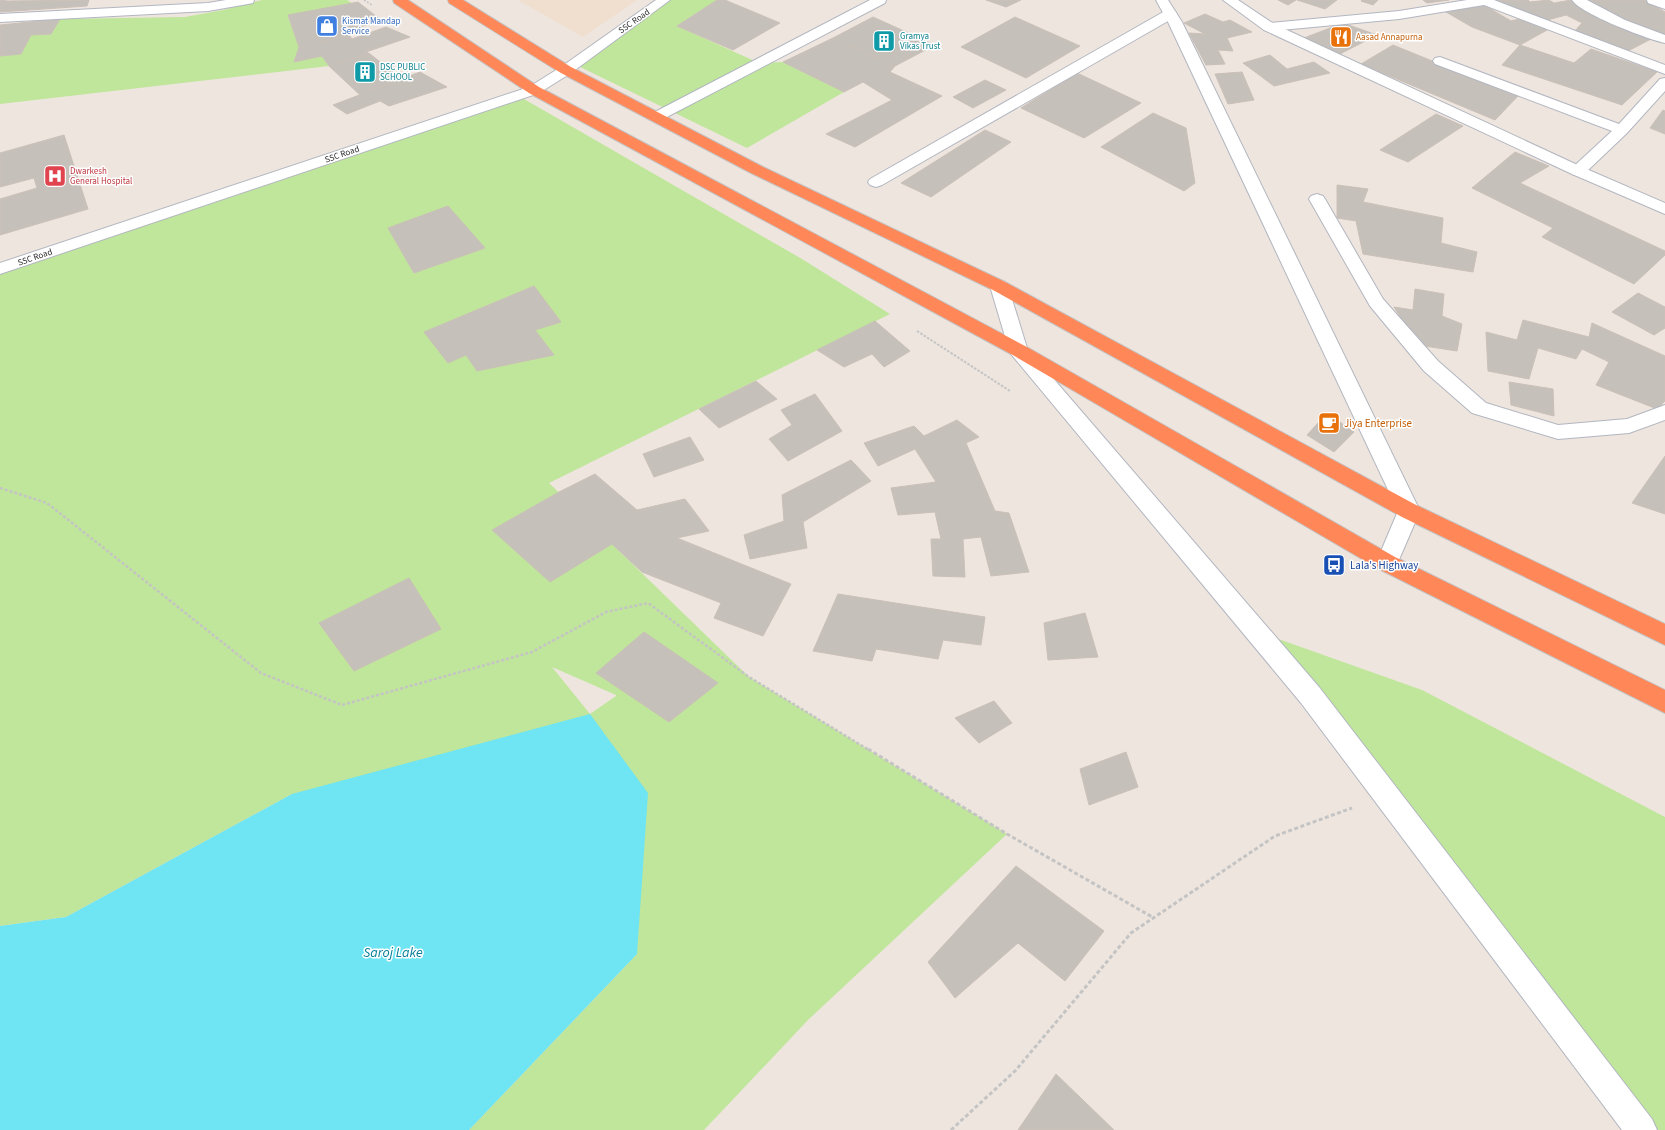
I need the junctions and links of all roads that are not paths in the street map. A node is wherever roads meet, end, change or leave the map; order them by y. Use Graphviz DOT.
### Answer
graph roads {
  1 [pos="248,0"];
  2 [pos="399,0"];
  3 [pos="454,0"];
  4 [pos="664,0"];
  5 [pos="880,0"];
  6 [pos="1229,0"];
  7 [pos="1578,0"];
  8 [pos="1654,0"];
  9 [pos="1665,5"];
  10 [pos="1166,7"];
  11 [pos="0,18"];
  12 [pos="1269,27"];
  13 [pos="1665,39"];
  14 [pos="1440,61"];
  15 [pos="566,70"];
  16 [pos="1665,70"];
  17 [pos="1665,82"];
  18 [pos="534,90"];
  19 [pos="656,117"];
  20 [pos="1622,130"];
  21 [pos="1578,171"];
  22 [pos="876,182"];
  23 [pos="1318,199"];
  24 [pos="1665,209"];
  25 [pos="0,269"];
  26 [pos="999,286"];
  27 [pos="1018,350"];
  28 [pos="1665,412"];
  29 [pos="1409,511"];
  30 [pos="1387,563"];
  31 [pos="1665,635"];
  32 [pos="1665,702"];
  33 [pos="1641,1130"];
  1 -- 11 [label="street"];
  2 -- 18 [label="highway"];
  3 -- 15 [label="highway"];
  4 -- 15 [label="street, SSC Road"];
  5 -- 19 [label="street"];
  6 -- 12 [label="street"];
  7 -- 13 [label="street"];
  8 -- 9 [label="street"];
  10 -- 22 [label="street"];
  10 -- 29 [label="street"];
  12 -- 16 [label="street"];
  12 -- 21 [label="street"];
  14 -- 20 [label="street"];
  15 -- 18 [label="street, SSC Road"];
  15 -- 19 [label="highway"];
  17 -- 20 [label="street"];
  18 -- 25 [label="street, SSC Road"];
  18 -- 27 [label="highway"];
  19 -- 26 [label="highway"];
  20 -- 21 [label="street"];
  21 -- 24 [label="street"];
  23 -- 28 [label="street"];
  26 -- 27 [label="street"];
  26 -- 29 [label="highway"];
  27 -- 30 [label="highway"];
  27 -- 33 [label="street"];
  29 -- 30 [label="street"];
  29 -- 31 [label="highway"];
  30 -- 32 [label="highway"];
}
